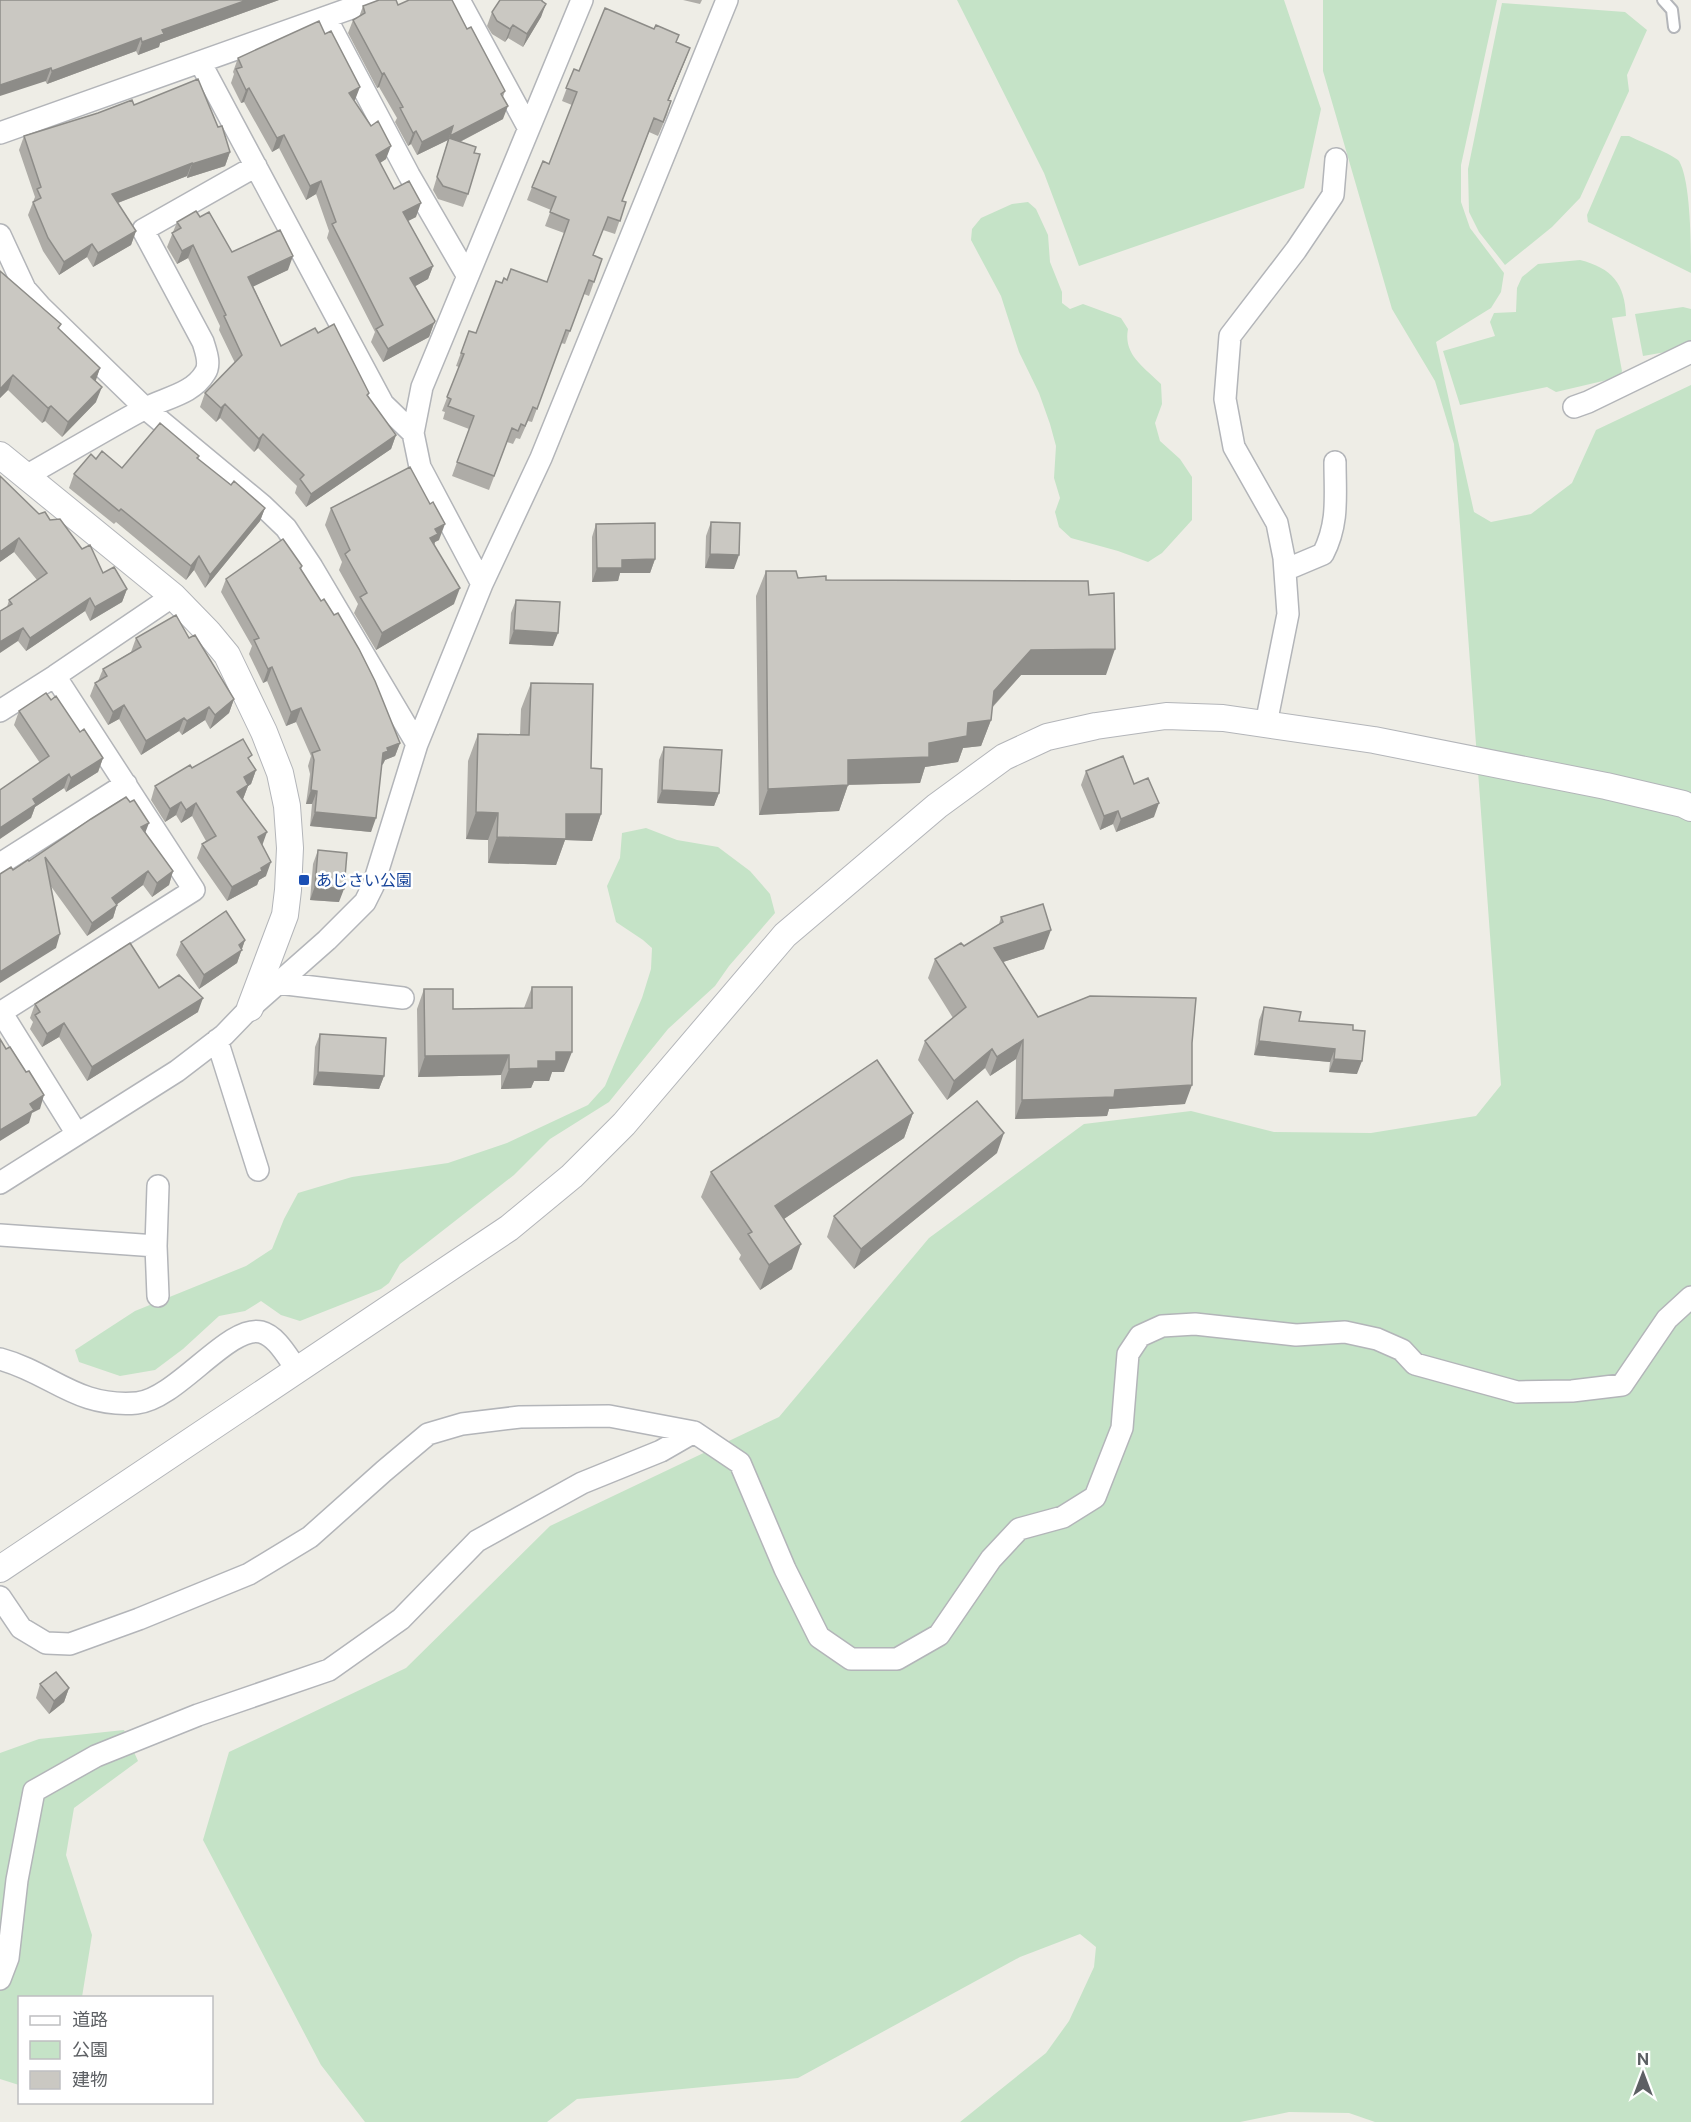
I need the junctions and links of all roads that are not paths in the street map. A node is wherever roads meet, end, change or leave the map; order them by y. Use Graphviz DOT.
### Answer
graph roads {
  1 [pos="374,0"];
  2 [pos="459,0"];
  3 [pos="582,0"];
  4 [pos="727,0"];
  5 [pos="1663,0"];
  6 [pos="326,18"];
  7 [pos="1674,27"];
  8 [pos="200,62"];
  9 [pos="528,127"];
  10 [pos="0,134"];
  11 [pos="1336,159"];
  12 [pos="256,166"];
  13 [pos="0,236"];
  14 [pos="467,275"];
  15 [pos="1691,352"];
  16 [pos="1574,406"];
  17 [pos="145,408"];
  18 [pos="413,433"];
  19 [pos="0,455"];
  20 [pos="1335,462"];
  21 [pos="26,476"];
  22 [pos="1285,570"];
  23 [pos="482,584"];
  24 [pos="173,596"];
  25 [pos="55,676"];
  26 [pos="0,711"];
  27 [pos="1266,724"];
  28 [pos="417,744"];
  29 [pos="126,784"];
  30 [pos="1691,808"];
  31 [pos="0,864"];
  32 [pos="278,983"];
  33 [pos="403,998"];
  34 [pos="250,1008"];
  35 [pos="1,1012"];
  36 [pos="218,1040"];
  37 [pos="78,1134"];
  38 [pos="258,1170"];
  39 [pos="0,1183"];
  40 [pos="158,1186"];
  41 [pos="0,1235"];
  42 [pos="156,1246"];
  43 [pos="158,1296"];
  44 [pos="1691,1297"];
  45 [pos="0,1359"];
  46 [pos="298,1371"];
  47 [pos="694,1432"];
  48 [pos="0,1569"];
  49 [pos="0,1597"];
  50 [pos="0,1979"];
  1 -- 6 [label="street"];
  2 -- 9 [label="street"];
  3 -- 9 [label="street"];
  4 -- 23 [label="street"];
  5 -- 7 [label="lane"];
  6 -- 8 [label="street"];
  6 -- 14 [label="street"];
  8 -- 10 [label="street"];
  8 -- 12 [label="street"];
  9 -- 14 [label="street"];
  11 -- 22 [label="street"];
  12 -- 17 [label="street"];
  12 -- 18 [label="street"];
  13 -- 17 [label="street"];
  14 -- 18 [label="street"];
  15 -- 16 [label="street"];
  17 -- 21 [label="street"];
  17 -- 28 [label="street"];
  18 -- 23 [label="street"];
  19 -- 21 [label="street"];
  20 -- 22 [label="street"];
  21 -- 24 [label="street"];
  22 -- 27 [label="street"];
  23 -- 28 [label="street"];
  24 -- 25 [label="street"];
  24 -- 34 [label="street"];
  25 -- 26 [label="street"];
  25 -- 29 [label="street"];
  27 -- 30 [label="street"];
  27 -- 46 [label="street"];
  28 -- 32 [label="street"];
  29 -- 31 [label="street"];
  29 -- 35 [label="street"];
  32 -- 33 [label="street"];
  32 -- 34 [label="street"];
  34 -- 36 [label="street"];
  35 -- 37 [label="street"];
  36 -- 37 [label="street"];
  36 -- 38 [label="street"];
  37 -- 39 [label="street"];
  40 -- 42 [label="street"];
  41 -- 42 [label="street"];
  42 -- 43 [label="street"];
  44 -- 47 [label="street"];
  45 -- 46 [label="street"];
  46 -- 48 [label="street"];
  47 -- 49 [label="street"];
  47 -- 50 [label="street"];
}
